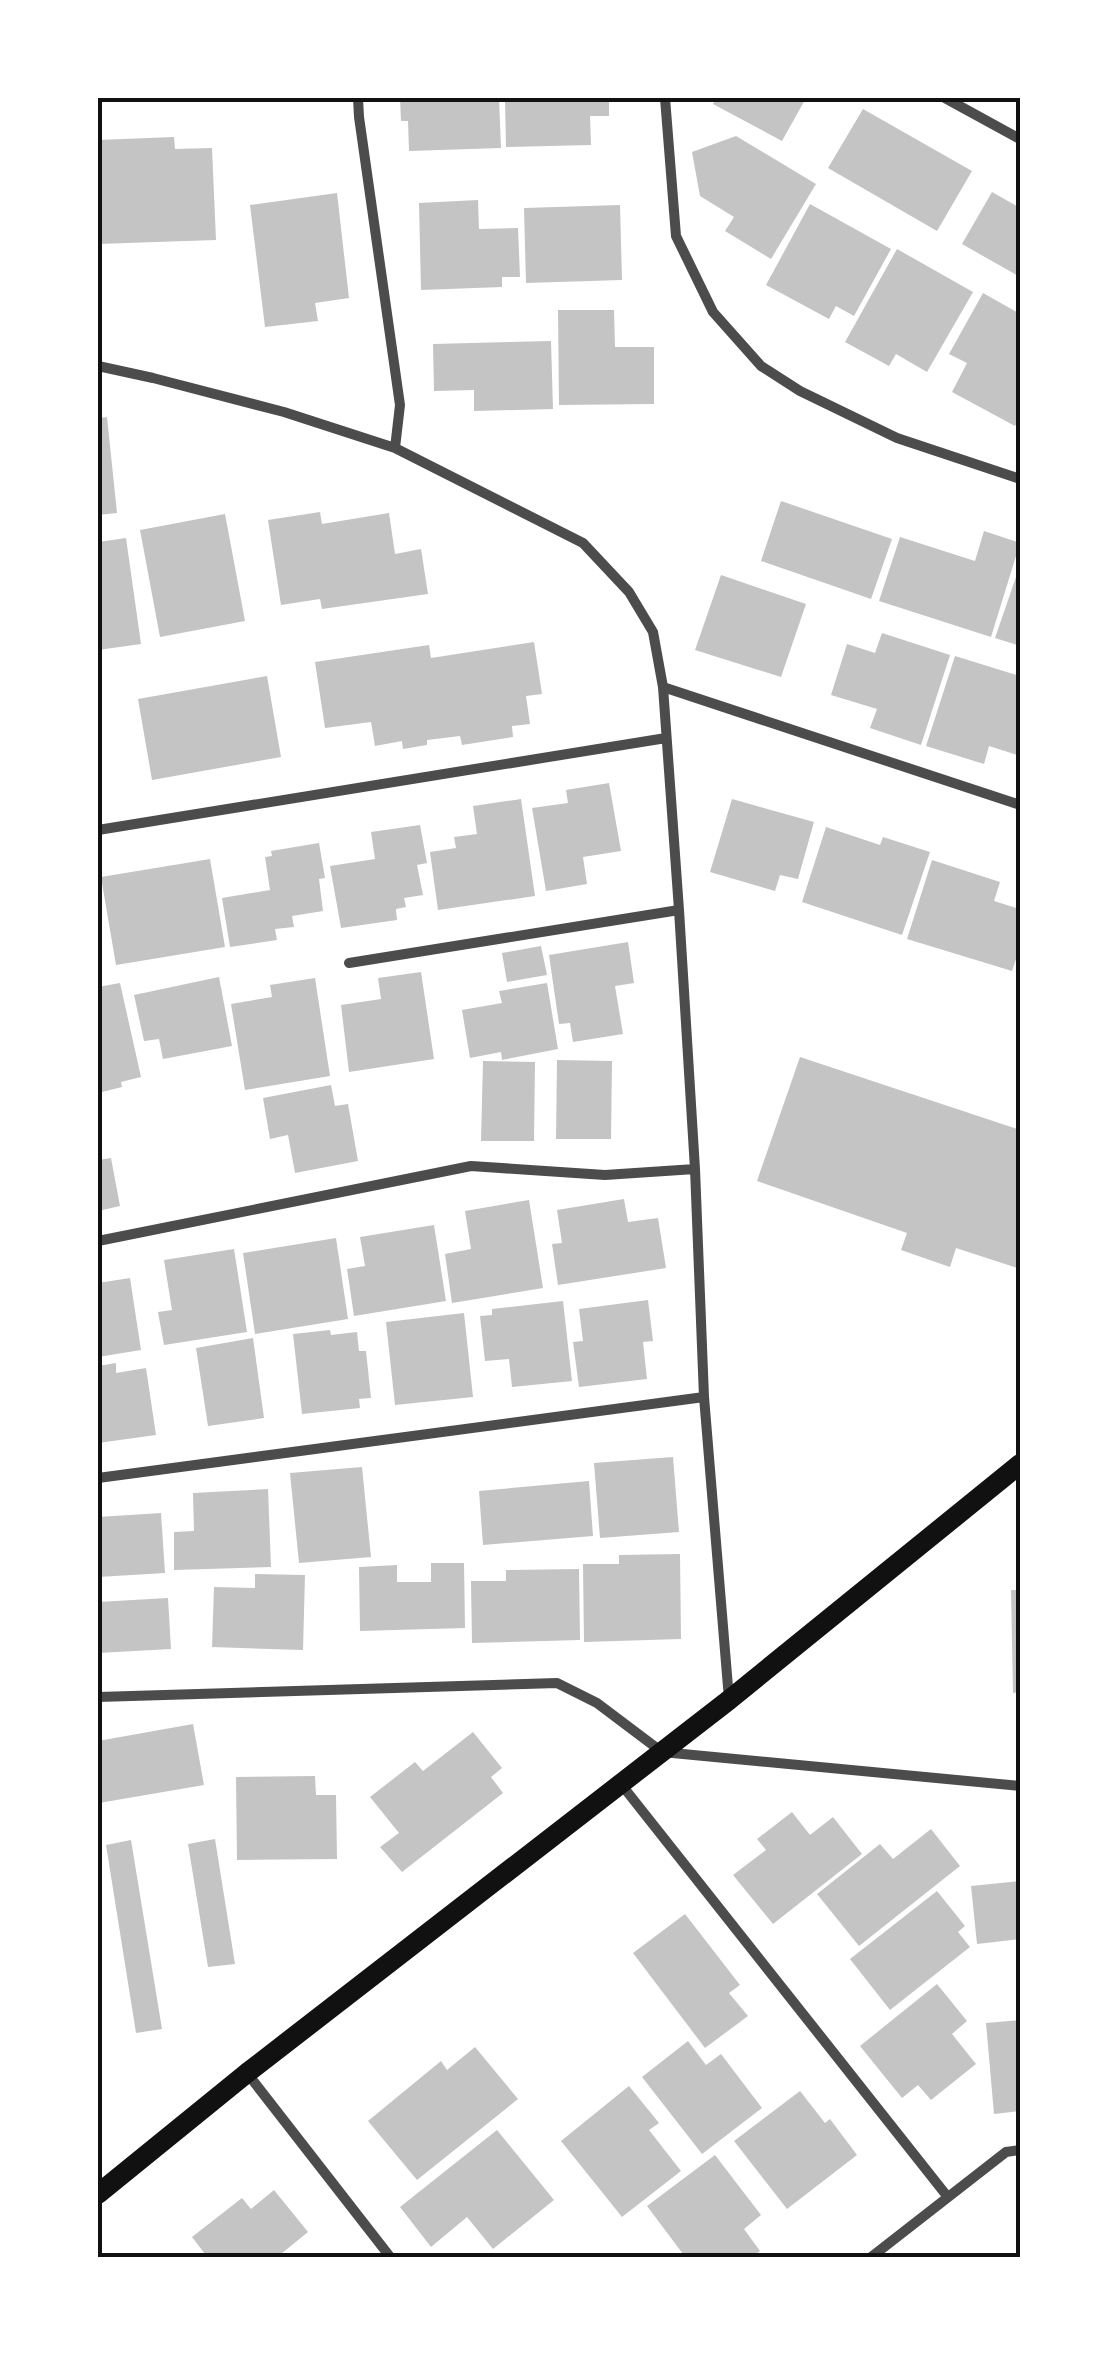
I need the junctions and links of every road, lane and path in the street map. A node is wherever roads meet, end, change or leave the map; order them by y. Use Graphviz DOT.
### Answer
graph roads {
  1 [pos="358,98"];
  2 [pos="664,98"];
  3 [pos="945,98"];
  4 [pos="1020,140"];
  5 [pos="98,366"];
  6 [pos="395,448"];
  7 [pos="1020,479"];
  8 [pos="662,687"];
  9 [pos="666,738"];
  10 [pos="1020,804"];
  11 [pos="98,830"];
  12 [pos="679,910"];
  13 [pos="350,962"];
  14 [pos="696,1170"];
  15 [pos="98,1240"];
  16 [pos="704,1396"];
  17 [pos="1020,1464"];
  18 [pos="98,1478"];
  19 [pos="98,1697"];
  20 [pos="729,1700"];
  21 [pos="662,1752"];
  22 [pos="621,1784"];
  23 [pos="1020,1786"];
  24 [pos="247,2073"];
  25 [pos="1020,2150"];
  26 [pos="98,2194"];
  27 [pos="947,2196"];
  28 [pos="391,2258"];
  29 [pos="870,2258"];
  1 -- 6 [label="street"];
  2 -- 7 [label="street"];
  3 -- 4 [label="street"];
  5 -- 6 [label="street"];
  6 -- 8 [label="street"];
  8 -- 9 [label="street"];
  8 -- 10 [label="street"];
  9 -- 11 [label="street"];
  9 -- 12 [label="street"];
  12 -- 13 [label="street"];
  12 -- 14 [label="street"];
  14 -- 15 [label="street"];
  14 -- 16 [label="street"];
  16 -- 18 [label="street"];
  16 -- 20 [label="street"];
  17 -- 20 [label="main road"];
  19 -- 21 [label="street"];
  20 -- 21 [label="main road"];
  21 -- 22 [label="main road"];
  21 -- 23 [label="street"];
  22 -- 24 [label="main road"];
  22 -- 27 [label="street"];
  24 -- 26 [label="main road"];
  24 -- 28 [label="street"];
  25 -- 27 [label="street"];
  27 -- 29 [label="street"];
}
